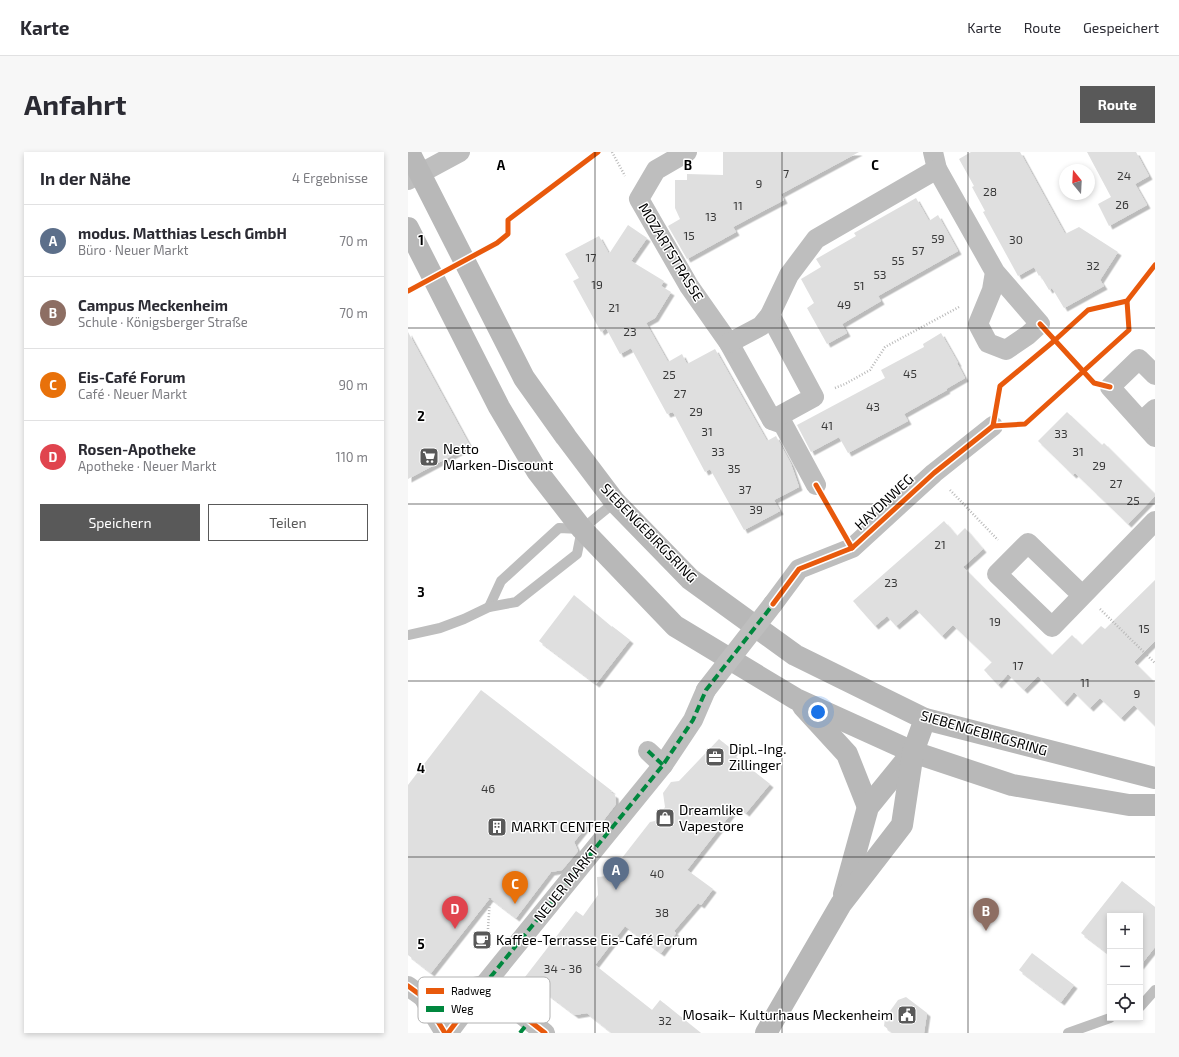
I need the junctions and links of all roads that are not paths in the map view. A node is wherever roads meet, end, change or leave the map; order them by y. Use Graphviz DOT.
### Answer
graph roads {
  1 [pos="409,152"];
  2 [pos="460,152"];
  3 [pos="687,152"];
  4 [pos="935,161"];
  5 [pos="414,177"];
  6 [pos="408,228"];
  7 [pos="994,281"];
  8 [pos="770,315"];
  9 [pos="729,343"];
  10 [pos="1155,375"];
  11 [pos="1148,415"];
  12 [pos="772,420"];
  13 [pos="993,426"];
  14 [pos="1155,437"];
  15 [pos="816,485"];
  16 [pos="615,502"];
  17 [pos="1155,521"];
  18 [pos="582,529"];
  19 [pos="1082,595"];
  20 [pos="489,607"];
  21 [pos="408,635"];
  22 [pos="706,690"];
  23 [pos="796,699"];
  24 [pos="925,719"];
  25 [pos="648,751"];
  26 [pos="912,752"];
  27 [pos="663,765"];
  28 [pos="1155,778"];
  29 [pos="1155,805"];
  30 [pos="868,808"];
  31 [pos="842,904"];
  32 [pos="490,977"];
  33 [pos="1155,990"];
  34 [pos="1143,1004"];
  35 [pos="1107,1019"];
  36 [pos="439,1023"];
  37 [pos="454,1023"];
  38 [pos="525,1027"];
  39 [pos="446,1033"];
  40 [pos="546,1033"];
  41 [pos="766,1033"];
  42 [pos="1068,1033"];
  1 -- 5 [label="street, SIEBENGEBIRGSRING"];
  2 -- 5 [label="street"];
  3 -- 9 [label="street, MOZARTSTRASSE"];
  4 -- 7 [label="street"];
  4 -- 8 [label="street"];
  5 -- 16 [label="street, SIEBENGEBIRGSRING"];
  6 -- 18 [label="street"];
  8 -- 9 [label="street"];
  8 -- 12 [label="street"];
  9 -- 12 [label="street, MOZARTSTRASSE"];
  10 -- 11 [label="street"];
  11 -- 14 [label="street"];
  12 -- 15 [label="street, MOZARTSTRASSE"];
  13 -- 22 [label="street, HAYDNWEG, bridge"];
  16 -- 18 [label="lane"];
  16 -- 24 [label="street, SIEBENGEBIRGSRING"];
  17 -- 19 [label="street"];
  18 -- 20 [label="lane"];
  18 -- 20 [label="lane"];
  18 -- 23 [label="street"];
  19 -- 19 [label="street"];
  20 -- 21 [label="lane"];
  22 -- 27 [label="street, NEUER MARKT"];
  23 -- 26 [label="street"];
  23 -- 30 [label="street"];
  24 -- 26 [label="street"];
  24 -- 28 [label="street, SIEBENGEBIRGSRING"];
  25 -- 27 [label="street"];
  26 -- 29 [label="street"];
  26 -- 30 [label="street"];
  26 -- 31 [label="street"];
  27 -- 32 [label="street, NEUER MARKT"];
  30 -- 31 [label="street"];
  31 -- 41 [label="street"];
  33 -- 34 [label="lane"];
  35 -- 42 [label="lane"];
  36 -- 39 [label="street, NEUER MARKT"];
  37 -- 39 [label="street, NEUER MARKT"];
  38 -- 40 [label="street"];
}
